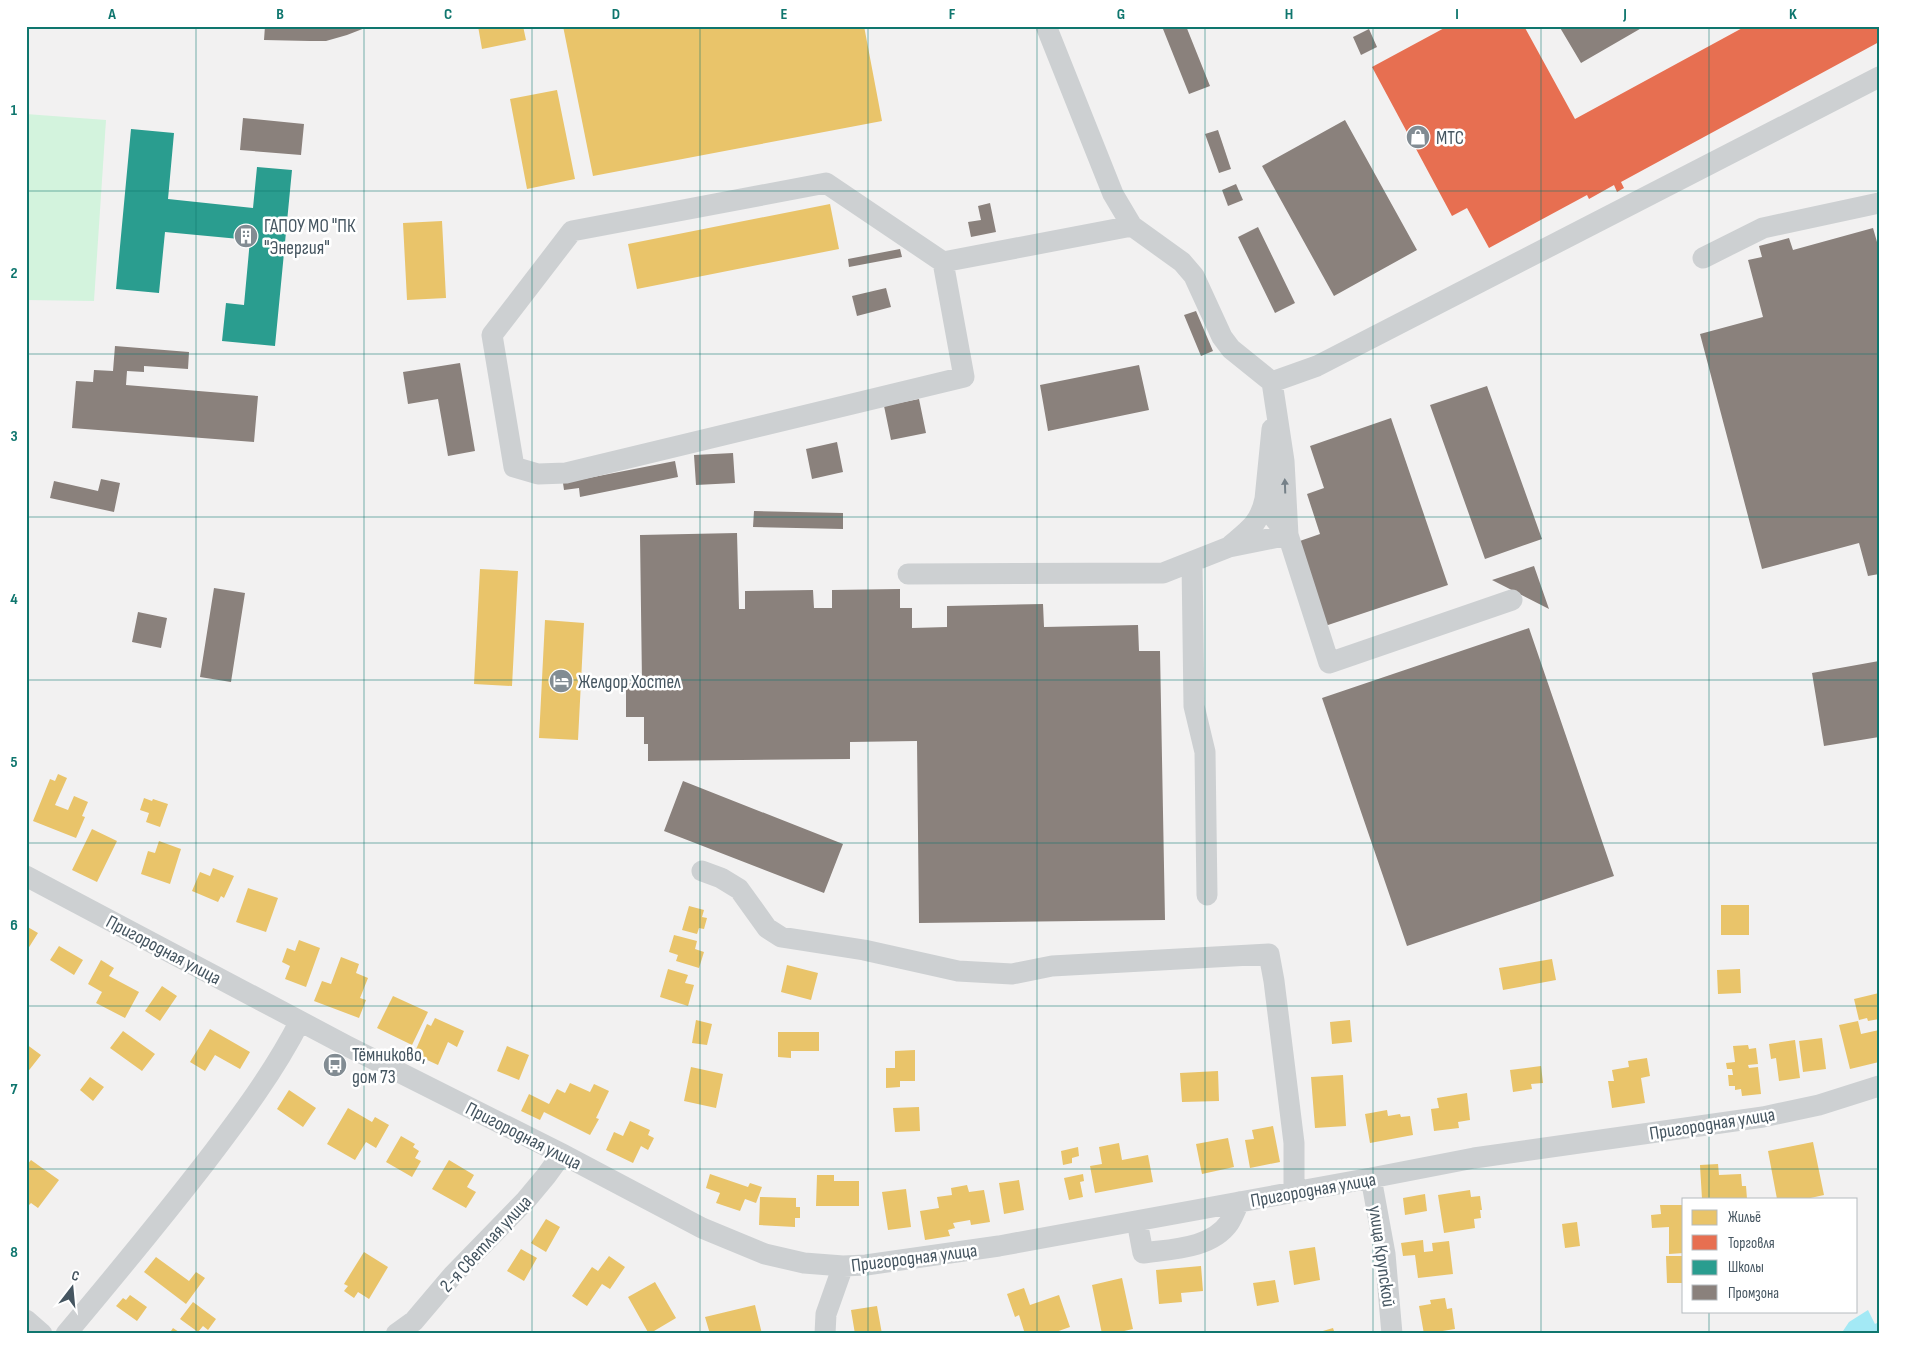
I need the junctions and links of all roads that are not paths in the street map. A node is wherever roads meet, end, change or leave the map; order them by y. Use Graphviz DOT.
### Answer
graph roads {
  1 [pos="1046,26"];
  2 [pos="1879,77"];
  3 [pos="1879,203"];
  4 [pos="1132,226"];
  5 [pos="1703,258"];
  6 [pos="943,262"];
  7 [pos="1274,392"];
  8 [pos="1265,499"];
  9 [pos="1252,528"];
  10 [pos="1283,528"];
  11 [pos="1229,547"];
  12 [pos="1192,562"];
  13 [pos="908,574"];
  14 [pos="1512,600"];
  15 [pos="702,871"];
  16 [pos="26,876"];
  17 [pos="1207,895"];
  18 [pos="300,1021"];
  19 [pos="1879,1086"];
  20 [pos="562,1154"];
  21 [pos="1371,1178"];
  22 [pos="1294,1192"];
  23 [pos="1239,1202"];
  24 [pos="1137,1221"];
  25 [pos="843,1266"];
  26 [pos="26,1320"];
  27 [pos="402,1332"];
  28 [pos="42,1334"];
  29 [pos="66,1334"];
  30 [pos="825,1334"];
  31 [pos="1392,1334"];
  1 -- 4 [label="street"];
  2 -- 7 [label="street"];
  3 -- 5 [label="street"];
  4 -- 6 [label="street"];
  4 -- 7 [label="street"];
  6 -- 6 [label="street"];
  7 -- 8 [label="street"];
  10 -- 7 [label="street, one-way"];
  8 -- 9 [label="street"];
  8 -- 10 [label="street"];
  9 -- 10 [label="street"];
  9 -- 11 [label="street"];
  10 -- 11 [label="street"];
  10 -- 14 [label="street"];
  11 -- 12 [label="street"];
  12 -- 13 [label="street"];
  12 -- 17 [label="street"];
  15 -- 22 [label="street"];
  16 -- 18 [label="street, Пригородная улица"];
  18 -- 20 [label="street, Пригородная улица"];
  18 -- 29 [label="street"];
  19 -- 21 [label="street, Пригородная улица"];
  20 -- 25 [label="street, Пригородная улица"];
  20 -- 27 [label="street, 2-я Светлая улица"];
  21 -- 22 [label="street, Пригородная улица"];
  21 -- 31 [label="street, улица Крупской"];
  22 -- 23 [label="street, Пригородная улица"];
  23 -- 24 [label="street, Пригородная улица"];
  23 -- 24 [label="street"];
  24 -- 25 [label="street, Пригородная улица"];
  25 -- 30 [label="street"];
  26 -- 28 [label="street"];
}
